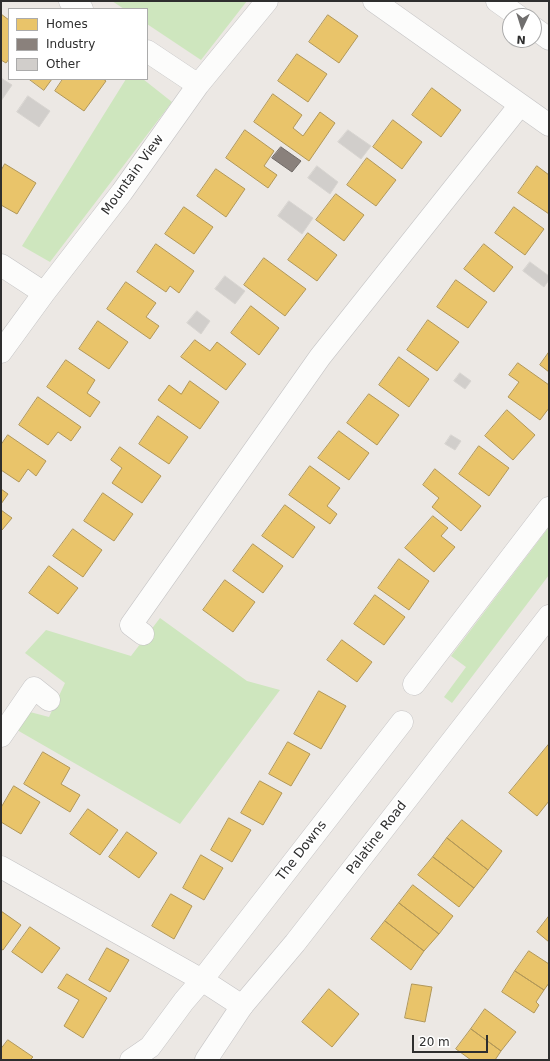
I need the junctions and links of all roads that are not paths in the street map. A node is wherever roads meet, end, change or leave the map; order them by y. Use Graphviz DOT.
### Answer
graph roads {
  1 [pos="70,1"];
  2 [pos="267,1"];
  3 [pos="374,1"];
  4 [pos="497,1"];
  5 [pos="80,8"];
  6 [pos="507,8"];
  7 [pos="148,52"];
  8 [pos="198,85"];
  9 [pos="520,105"];
  10 [pos="549,125"];
  11 [pos="1,265"];
  12 [pos="44,293"];
  13 [pos="1,352"];
  14 [pos="549,508"];
  15 [pos="549,616"];
  16 [pos="143,634"];
  17 [pos="414,684"];
  18 [pos="49,700"];
  19 [pos="402,722"];
  20 [pos="1,736"];
  21 [pos="1,867"];
  22 [pos="202,980"];
  23 [pos="242,1006"];
  24 [pos="131,1060"];
  25 [pos="206,1060"];
  1 -- 5 [label="street"];
  2 -- 8 [label="street, Mountain View"];
  3 -- 9 [label="street"];
  4 -- 6 [label="street"];
  7 -- 8 [label="street"];
  8 -- 12 [label="street, Mountain View"];
  9 -- 10 [label="street"];
  9 -- 16 [label="street"];
  11 -- 12 [label="street"];
  12 -- 13 [label="street, Mountain View"];
  14 -- 17 [label="street"];
  15 -- 23 [label="street, Palatine Road"];
  18 -- 20 [label="street"];
  19 -- 22 [label="street, The Downs"];
  21 -- 22 [label="street"];
  22 -- 23 [label="street"];
  22 -- 24 [label="street, The Downs"];
  23 -- 25 [label="street, Palatine Road"];
}
